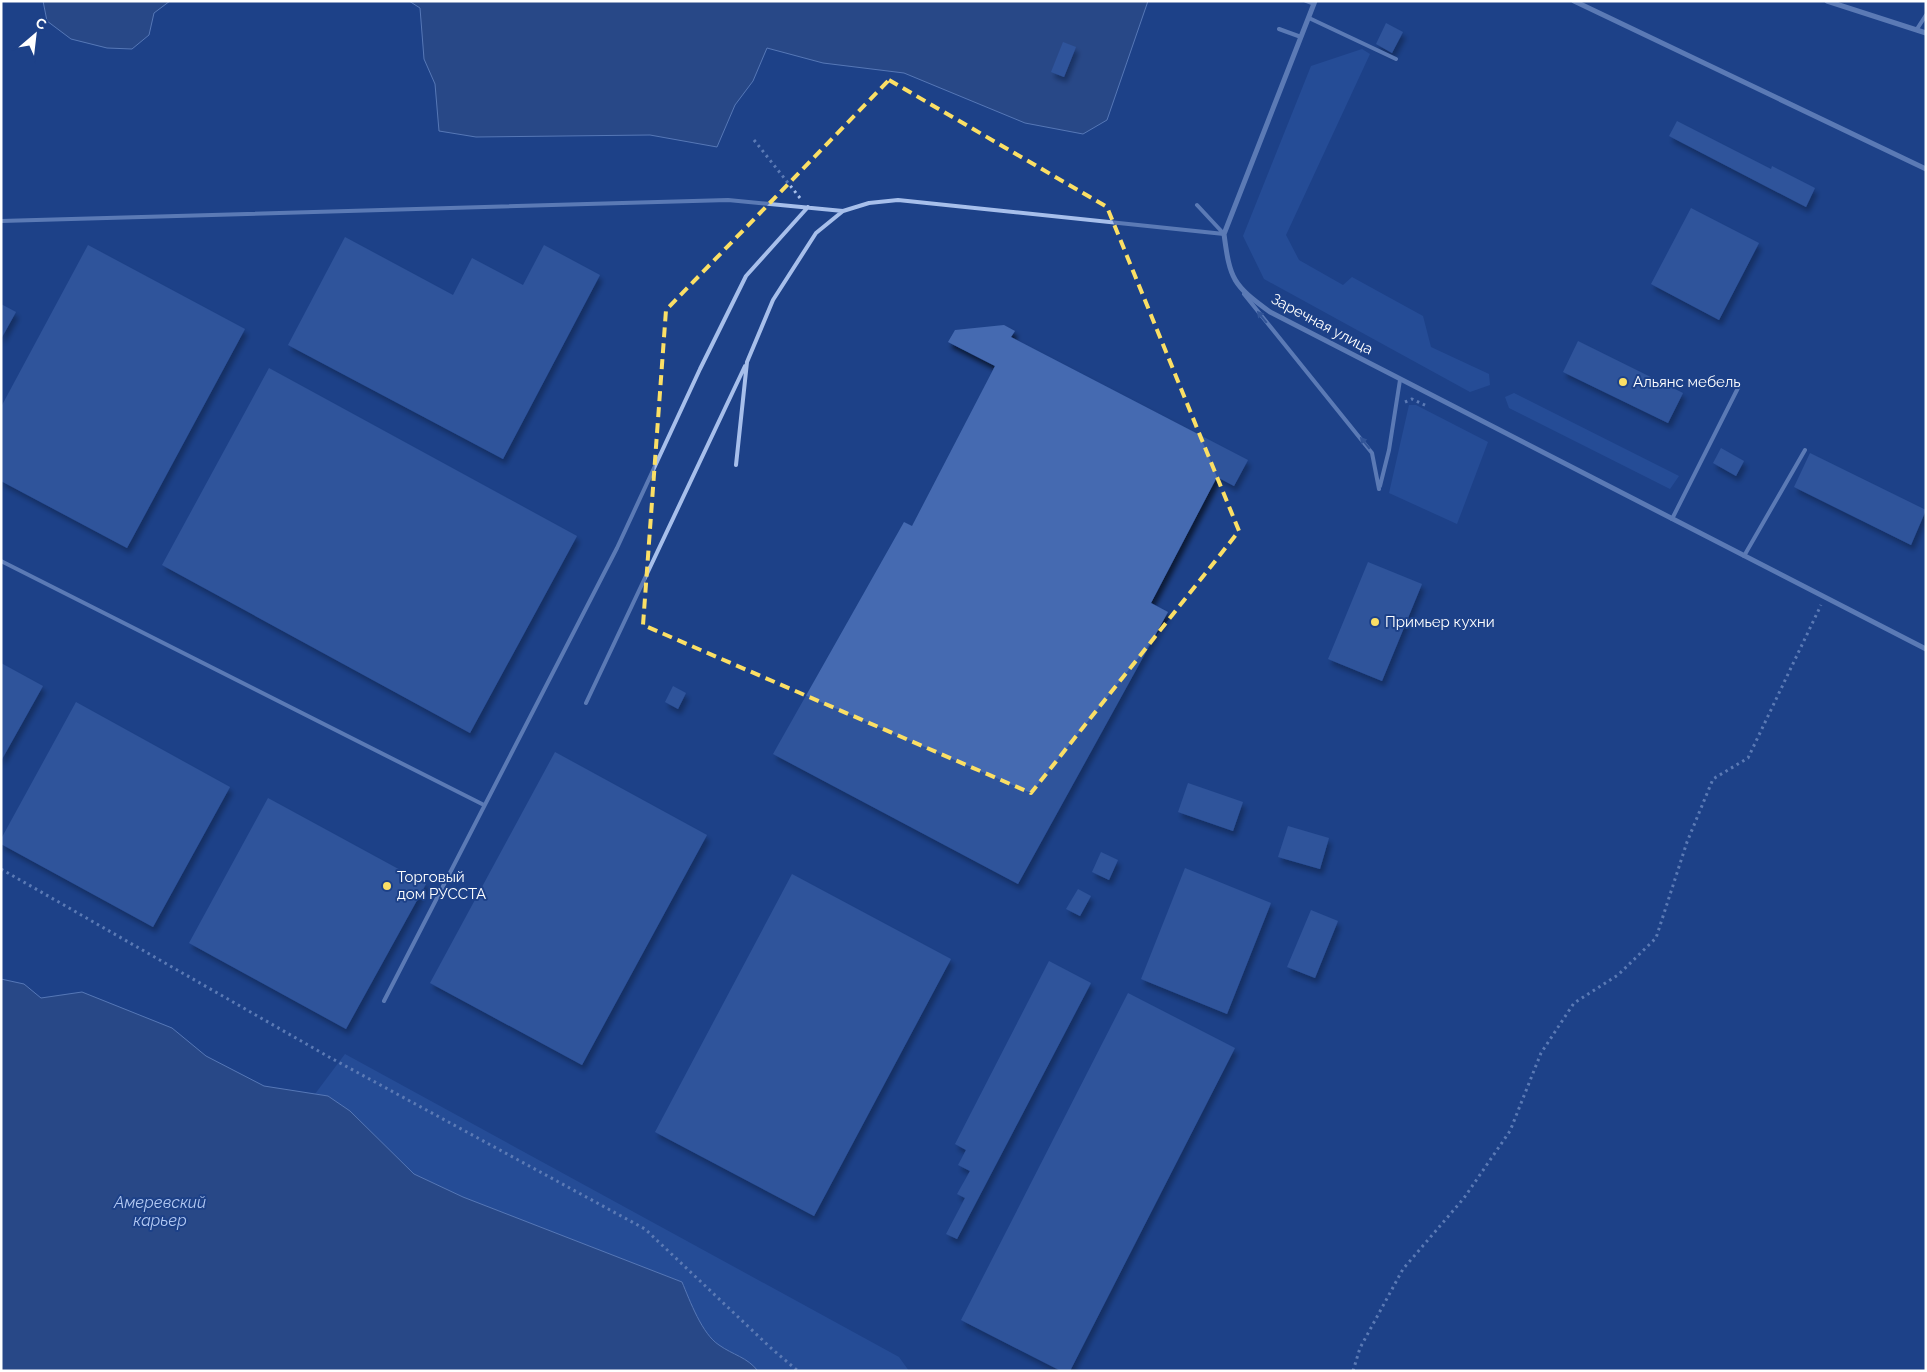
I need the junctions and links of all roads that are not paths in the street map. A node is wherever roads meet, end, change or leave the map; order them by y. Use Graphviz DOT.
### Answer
graph roads {
  1 [pos="1306,1"];
  2 [pos="1574,1"];
  3 [pos="1828,1"];
  4 [pos="1314,3"];
  5 [pos="1926,15"];
  6 [pos="1308,18"];
  7 [pos="1279,29"];
  8 [pos="1917,29"];
  9 [pos="1926,33"];
  10 [pos="1301,37"];
  11 [pos="1396,59"];
  12 [pos="1926,169"];
  13 [pos="1197,205"];
  14 [pos="808,207"];
  15 [pos="843,211"];
  16 [pos="1,221"];
  17 [pos="1224,234"];
  18 [pos="1242,292"];
  19 [pos="746,362"];
  20 [pos="1400,380"];
  21 [pos="1739,386"];
  22 [pos="1805,450"];
  23 [pos="736,465"];
  24 [pos="1672,519"];
  25 [pos="1744,556"];
  26 [pos="1,560"];
  27 [pos="1926,649"];
  28 [pos="586,704"];
  29 [pos="484,805"];
  30 [pos="384,1001"];
  1 -- 4 [label="lane"];
  2 -- 12 [label="street"];
  3 -- 8 [label="street"];
  4 -- 6 [label="street, Заречная улица"];
  5 -- 8 [label="lane"];
  6 -- 10 [label="street, Заречная улица"];
  6 -- 11 [label="lane"];
  7 -- 10 [label="lane"];
  8 -- 9 [label="street"];
  10 -- 17 [label="street, Заречная улица"];
  13 -- 17 [label="lane"];
  14 -- 15 [label="lane"];
  14 -- 16 [label="lane"];
  14 -- 29 [label="lane"];
  15 -- 17 [label="lane"];
  15 -- 19 [label="lane"];
  17 -- 18 [label="street, Заречная улица"];
  18 -- 20 [label="street, Заречная улица"];
  20 -- 18 [label="lane, one-way"];
  19 -- 23 [label="lane"];
  19 -- 28 [label="lane"];
  20 -- 24 [label="street, Заречная улица"];
  21 -- 24 [label="lane"];
  22 -- 25 [label="lane"];
  24 -- 25 [label="street, Заречная улица"];
  25 -- 27 [label="street, Заречная улица"];
  26 -- 29 [label="lane"];
  29 -- 30 [label="lane"];
}
